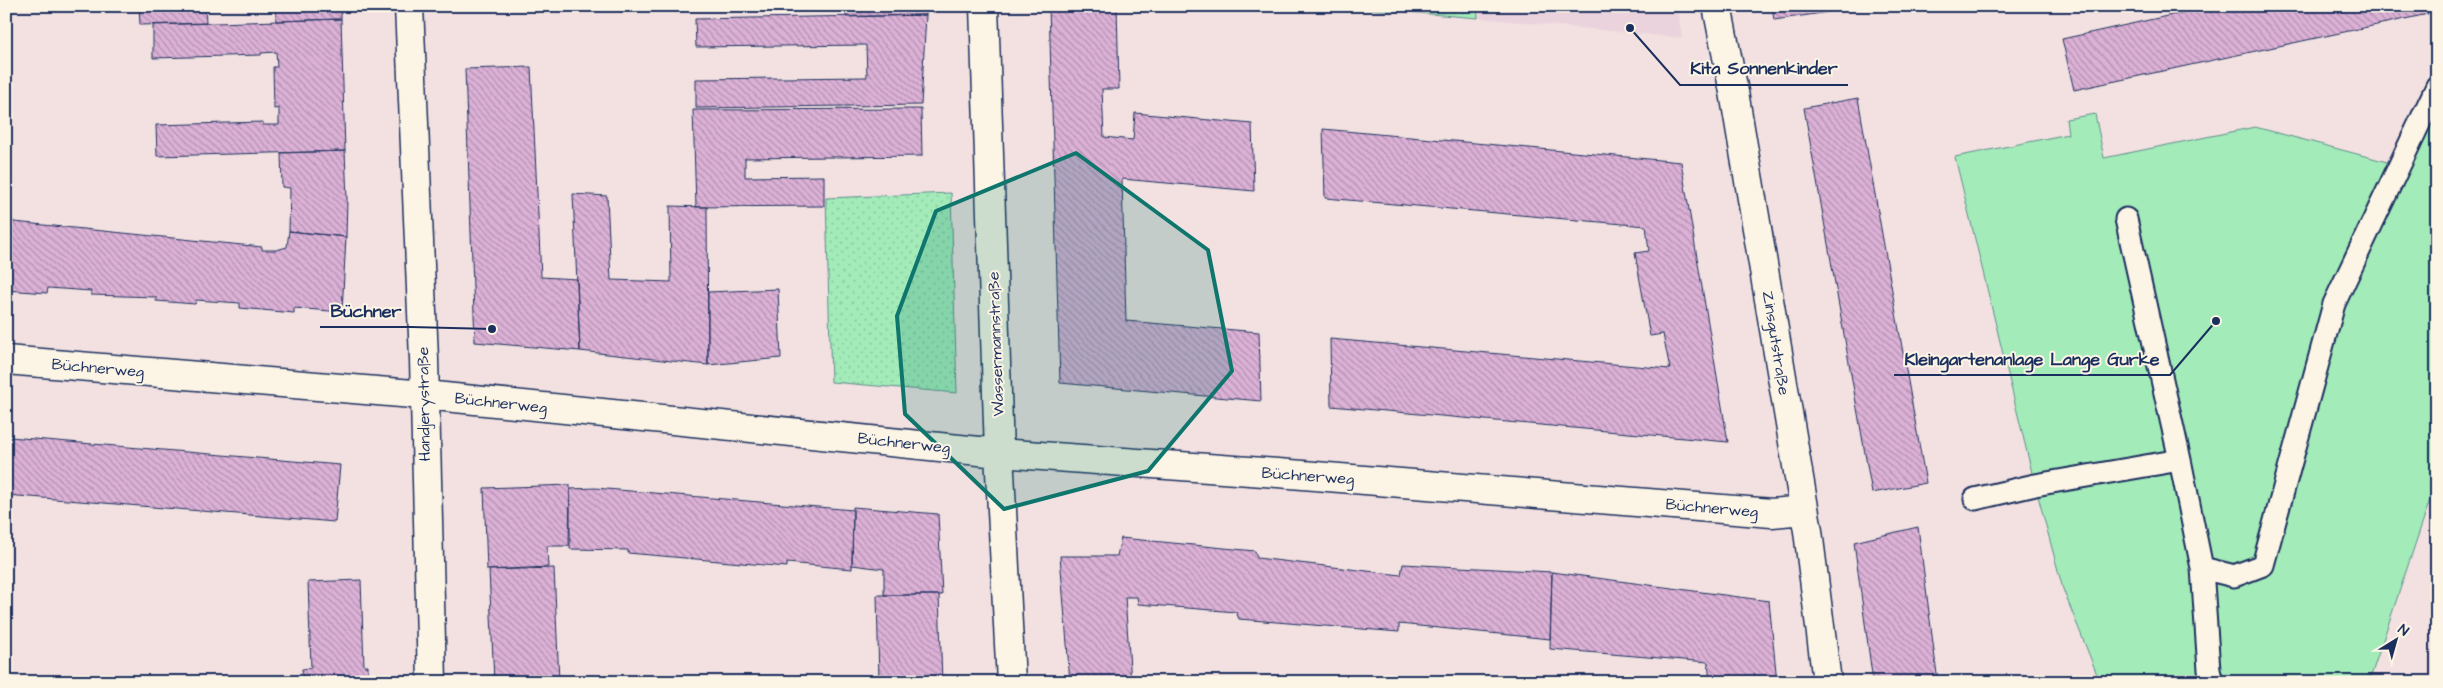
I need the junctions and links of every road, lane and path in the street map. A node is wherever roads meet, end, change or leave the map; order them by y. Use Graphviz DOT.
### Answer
graph roads {
  1 [pos="409,6"];
  2 [pos="984,6"];
  3 [pos="1717,6"];
  4 [pos="2437,86"];
  5 [pos="2126,219"];
  6 [pos="6,360"];
  7 [pos="425,395"];
  8 [pos="999,453"];
  9 [pos="2180,460"];
  10 [pos="1975,499"];
  11 [pos="1803,510"];
  12 [pos="2202,568"];
  13 [pos="432,682"];
  14 [pos="1011,682"];
  15 [pos="1827,682"];
  16 [pos="2212,682"];
  1 -- 7 [label="street, Handjerystraße"];
  2 -- 8 [label="street, Wassermannstraße"];
  3 -- 11 [label="street, Zinsgutstraße"];
  4 -- 12 [label="lane"];
  5 -- 9 [label="lane"];
  6 -- 7 [label="street, Büchnerweg"];
  7 -- 8 [label="street, Büchnerweg"];
  7 -- 13 [label="street, Handjerystraße"];
  8 -- 11 [label="street, Büchnerweg"];
  8 -- 14 [label="street, Wassermannstraße"];
  9 -- 10 [label="lane"];
  9 -- 12 [label="lane"];
  11 -- 15 [label="street, Zinsgutstraße"];
  12 -- 16 [label="lane"];
}
